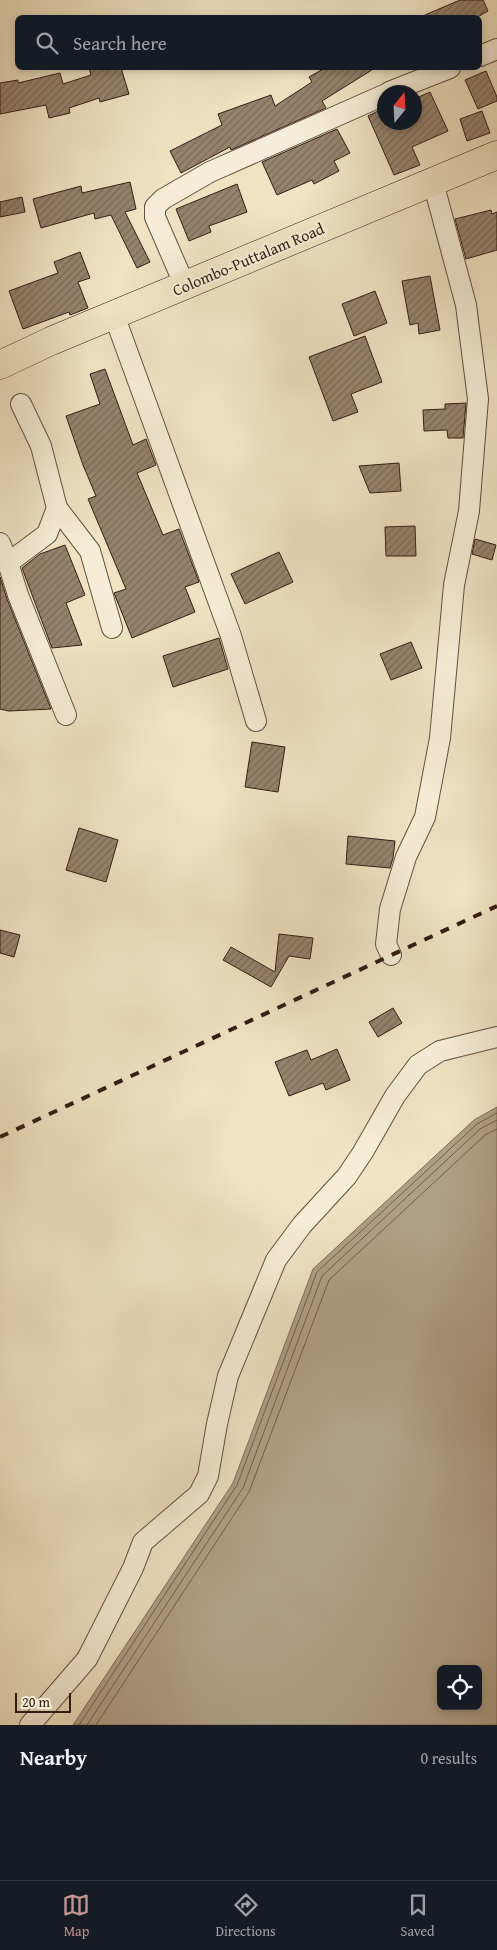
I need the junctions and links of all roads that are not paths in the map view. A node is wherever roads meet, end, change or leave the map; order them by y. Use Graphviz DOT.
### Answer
graph roads {
  1 [pos="497,48"];
  2 [pos="482,55"];
  3 [pos="445,70"];
  4 [pos="407,85"];
  5 [pos="377,98"];
  6 [pos="497,155"];
  7 [pos="433,182"];
  8 [pos="185,286"];
  9 [pos="114,315"];
  10 [pos="0,365"];
  11 [pos="21,404"];
  12 [pos="57,508"];
  13 [pos="0,543"];
  14 [pos="8,563"];
  15 [pos="112,628"];
  16 [pos="66,715"];
  17 [pos="256,721"];
  18 [pos="391,955"];
  19 [pos="497,1037"];
  20 [pos="30,1725"];
  1 -- 2 [label="street"];
  3 -- 4 [label="street"];
  5 -- 8 [label="street"];
  6 -- 7 [label="highway, Colombo-Puttalam Road"];
  7 -- 8 [label="highway, Colombo-Puttalam Road"];
  7 -- 18 [label="street"];
  8 -- 9 [label="highway, Colombo-Puttalam Road"];
  9 -- 10 [label="highway, Colombo-Puttalam Road"];
  9 -- 17 [label="street"];
  11 -- 12 [label="street"];
  12 -- 14 [label="street"];
  12 -- 15 [label="street"];
  13 -- 14 [label="street"];
  14 -- 16 [label="street"];
  19 -- 20 [label="street"];
}
